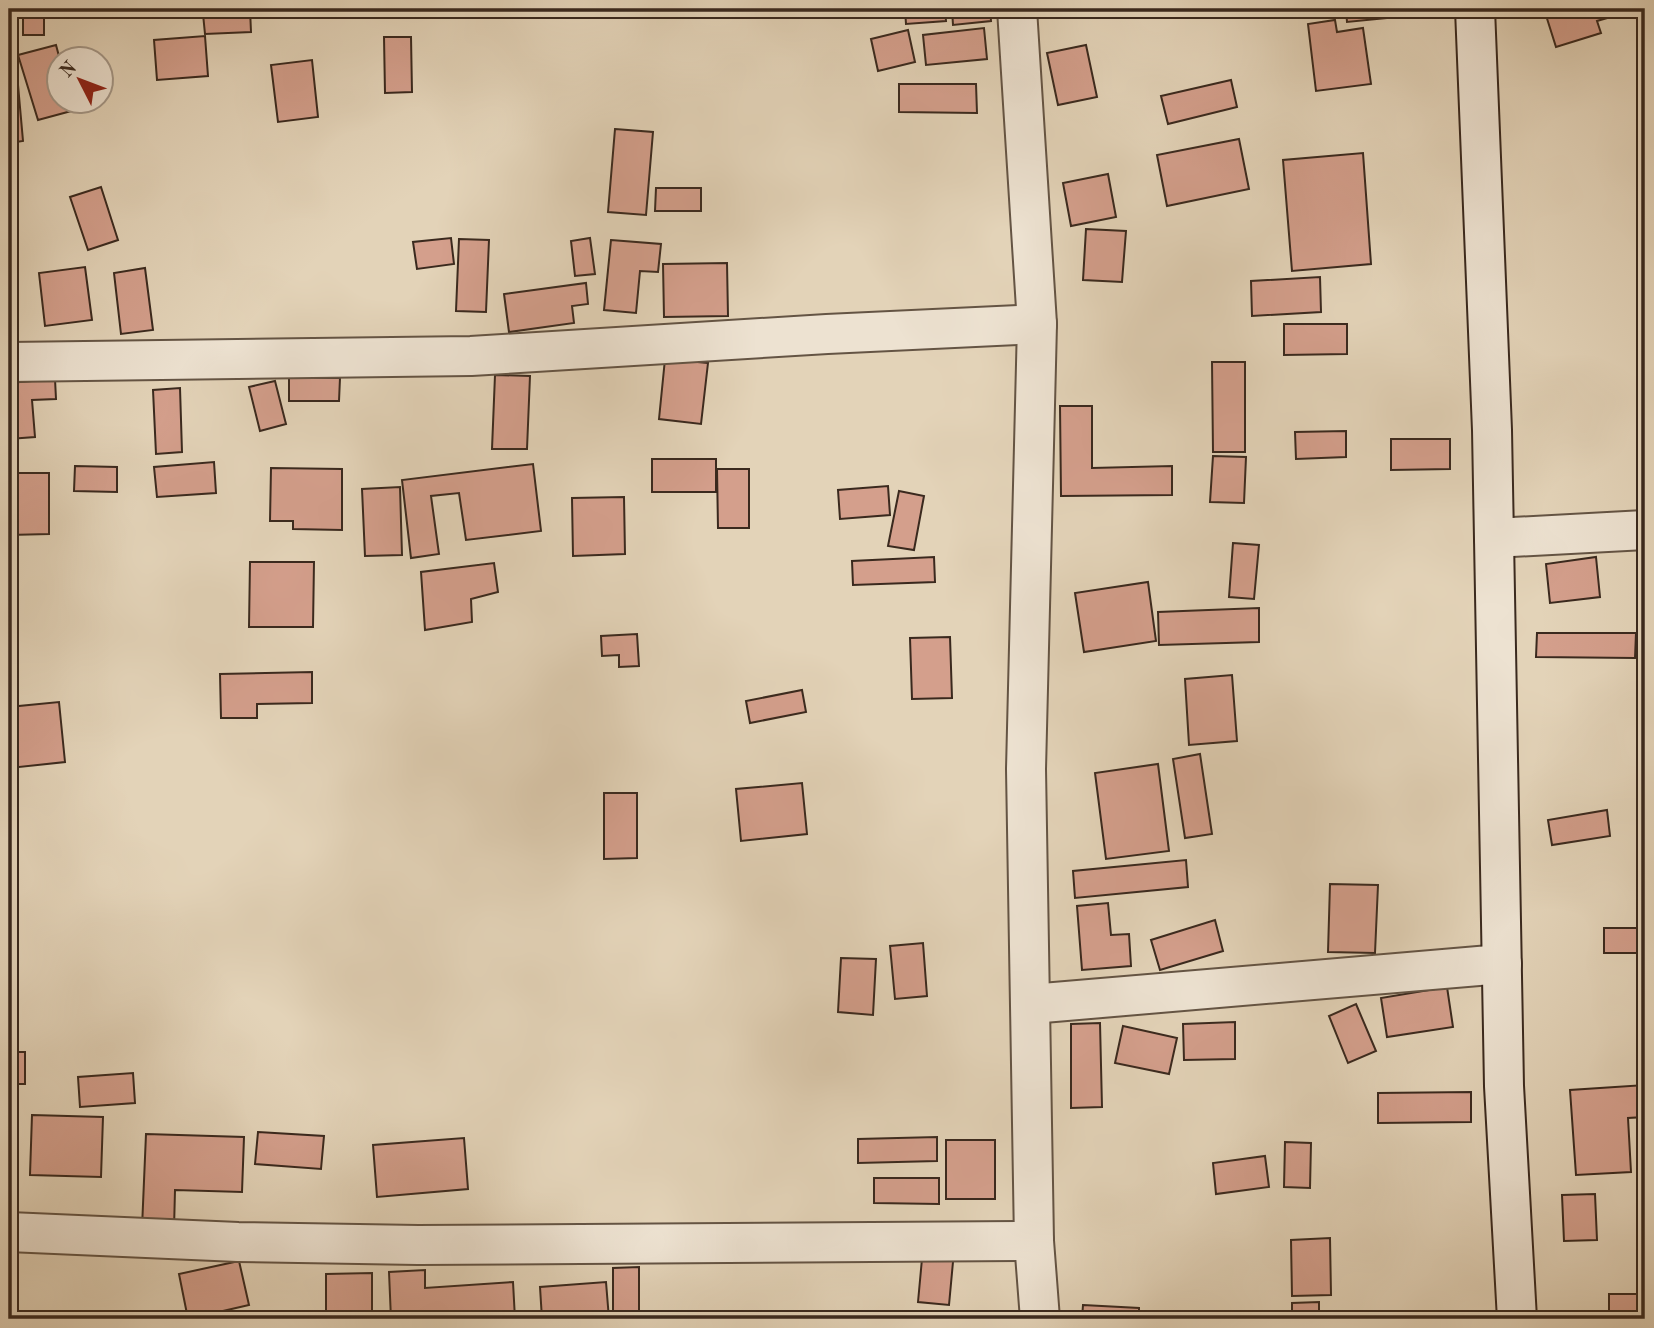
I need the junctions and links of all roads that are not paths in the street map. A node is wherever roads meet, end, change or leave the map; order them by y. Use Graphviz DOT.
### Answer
graph roads {
  1 [pos="1017,9"];
  2 [pos="1475,9"];
  3 [pos="1037,324"];
  4 [pos="9,362"];
  5 [pos="1645,530"];
  6 [pos="1494,538"];
  7 [pos="1502,964"];
  8 [pos="1031,1004"];
  9 [pos="9,1232"];
  10 [pos="1034,1241"];
  11 [pos="1040,1319"];
  12 [pos="1517,1319"];
  1 -- 3 [label="street"];
  2 -- 6 [label="street"];
  3 -- 4 [label="street"];
  3 -- 8 [label="street"];
  5 -- 6 [label="street"];
  6 -- 7 [label="street"];
  7 -- 8 [label="street"];
  7 -- 12 [label="street"];
  8 -- 10 [label="street"];
  9 -- 10 [label="street"];
  10 -- 11 [label="street"];
}
